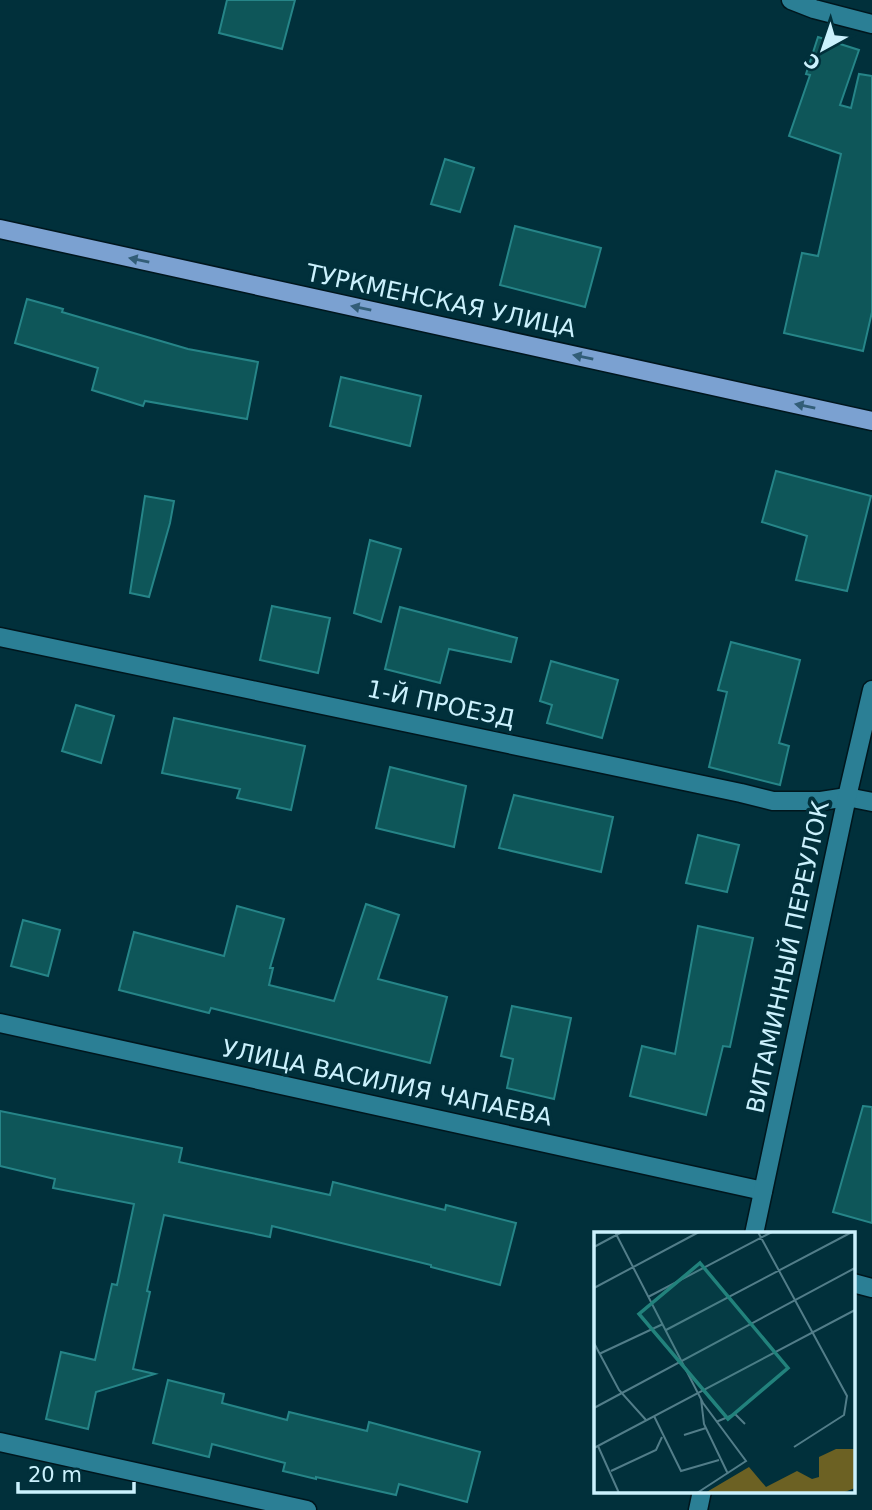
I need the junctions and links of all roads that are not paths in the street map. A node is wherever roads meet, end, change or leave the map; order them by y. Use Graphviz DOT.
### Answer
graph roads {
  1 [pos="791,0"];
  2 [pos="872,23"];
  3 [pos="0,229"];
  4 [pos="872,421"];
  5 [pos="0,637"];
  6 [pos="872,690"];
  7 [pos="847,797"];
  8 [pos="872,802"];
  9 [pos="0,1023"];
  10 [pos="763,1191"];
  11 [pos="754,1232"];
  12 [pos="854,1283"];
  13 [pos="872,1288"];
  14 [pos="0,1442"];
  15 [pos="702,1492"];
  16 [pos="307,1510"];
  17 [pos="698,1510"];
  1 -- 2 [label="street"];
  4 -- 3 [label="main road, ТУРКМЕНСКАЯ УЛИЦА, one-way"];
  5 -- 7 [label="street, 1-Й ПРОЕЗД"];
  6 -- 7 [label="street, ВИТАМИННЫЙ ПЕРЕУЛОК"];
  7 -- 8 [label="street, 1-Й ПРОЕЗД"];
  7 -- 10 [label="street, ВИТАМИННЫЙ ПЕРЕУЛОК"];
  9 -- 10 [label="street, УЛИЦА ВАСИЛИЯ ЧАПАЕВА"];
  10 -- 11 [label="street, ВИТАМИННЫЙ ПЕРЕУЛОК"];
  12 -- 13 [label="street"];
  14 -- 16 [label="street"];
  15 -- 17 [label="street"];
}
